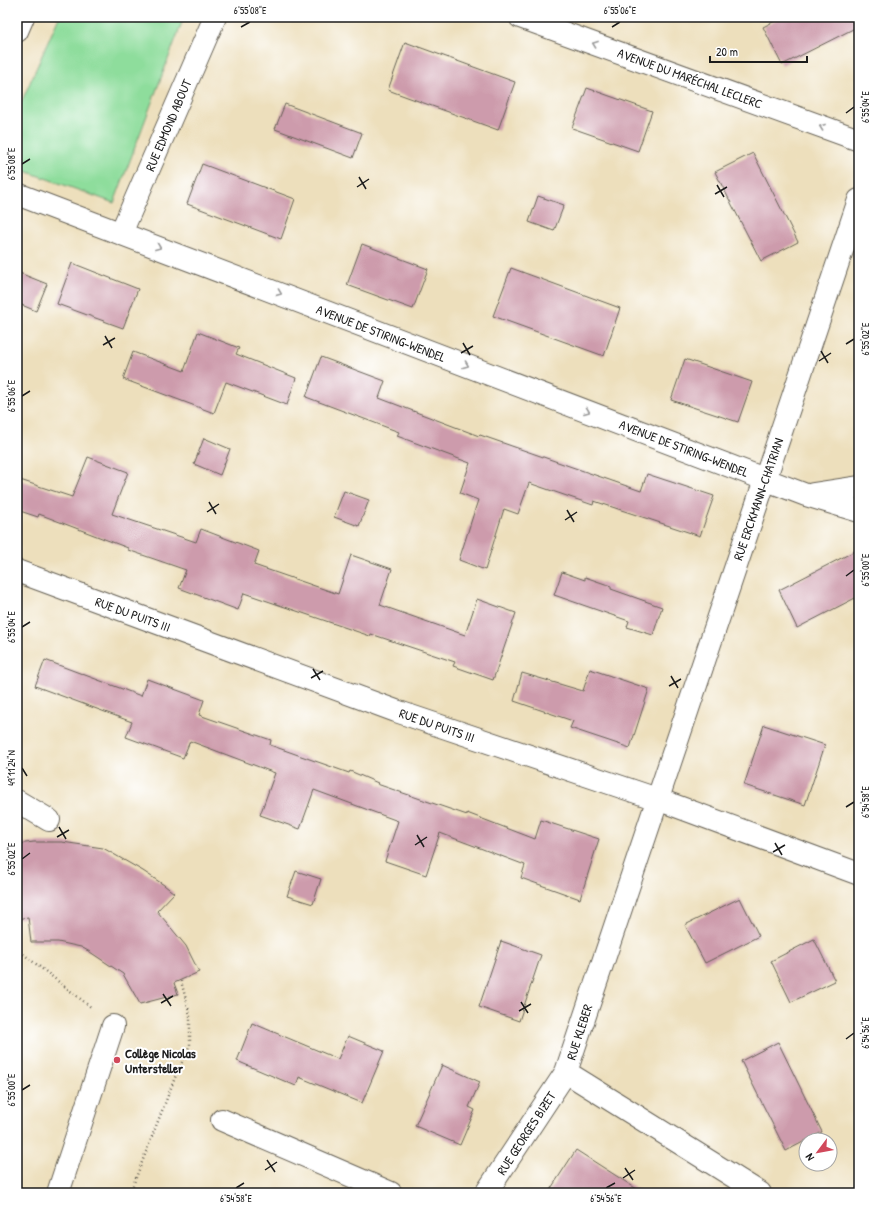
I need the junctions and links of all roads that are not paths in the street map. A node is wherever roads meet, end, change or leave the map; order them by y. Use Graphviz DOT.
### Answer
graph roads {
  1 [pos="24,17"];
  2 [pos="215,17"];
  3 [pos="520,17"];
  4 [pos="17,31"];
  5 [pos="859,140"];
  6 [pos="17,194"];
  7 [pos="859,200"];
  8 [pos="121,233"];
  9 [pos="765,479"];
  10 [pos="859,487"];
  11 [pos="806,495"];
  12 [pos="859,511"];
  13 [pos="17,571"];
  14 [pos="657,799"];
  15 [pos="17,801"];
  16 [pos="49,820"];
  17 [pos="859,874"];
  18 [pos="113,1026"];
  19 [pos="566,1072"];
  20 [pos="222,1120"];
  21 [pos="58,1193"];
  22 [pos="391,1193"];
  23 [pos="486,1193"];
  24 [pos="760,1193"];
  1 -- 4 [label="street"];
  2 -- 8 [label="street, RUE EDMOND ABOUT"];
  5 -- 3 [label="street, AVENUE DU MARÉCHAL LECLERC, one-way"];
  6 -- 8 [label="street, AVENUE DE STIRING-WENDEL"];
  7 -- 9 [label="street, RUE ERCKMANN-CHATRIAN"];
  8 -- 9 [label="street, AVENUE DE STIRING-WENDEL, one-way"];
  9 -- 11 [label="street, AVENUE DE STIRING-WENDEL"];
  9 -- 14 [label="street, RUE ERCKMANN-CHATRIAN"];
  10 -- 11 [label="street"];
  11 -- 12 [label="street, AVENUE DE STIRING-WENDEL"];
  13 -- 14 [label="street, RUE DU PUITS III"];
  14 -- 17 [label="street, RUE DU PUITS III"];
  14 -- 19 [label="street, RUE KLEBER"];
  15 -- 16 [label="street"];
  18 -- 21 [label="street"];
  19 -- 23 [label="street, RUE GEORGES BIZET"];
  19 -- 24 [label="street, RUE KLEBER"];
  20 -- 22 [label="street"];
}
